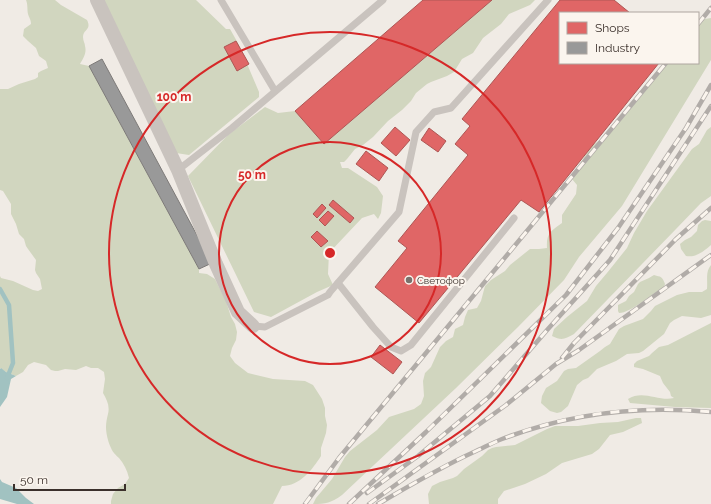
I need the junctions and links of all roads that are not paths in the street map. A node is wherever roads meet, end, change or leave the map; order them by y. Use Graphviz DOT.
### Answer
graph roads {
  1 [pos="97,0"];
  2 [pos="221,0"];
  3 [pos="383,0"];
  4 [pos="548,0"];
  5 [pos="275,91"];
  6 [pos="178,170"];
  7 [pos="514,218"];
  8 [pos="338,283"];
  9 [pos="253,326"];
  1 -- 6 [label="street"];
  2 -- 5 [label="lane"];
  3 -- 5 [label="lane"];
  4 -- 8 [label="lane"];
  5 -- 6 [label="lane"];
  6 -- 9 [label="street"];
  7 -- 8 [label="lane"];
  8 -- 9 [label="lane"];
}
